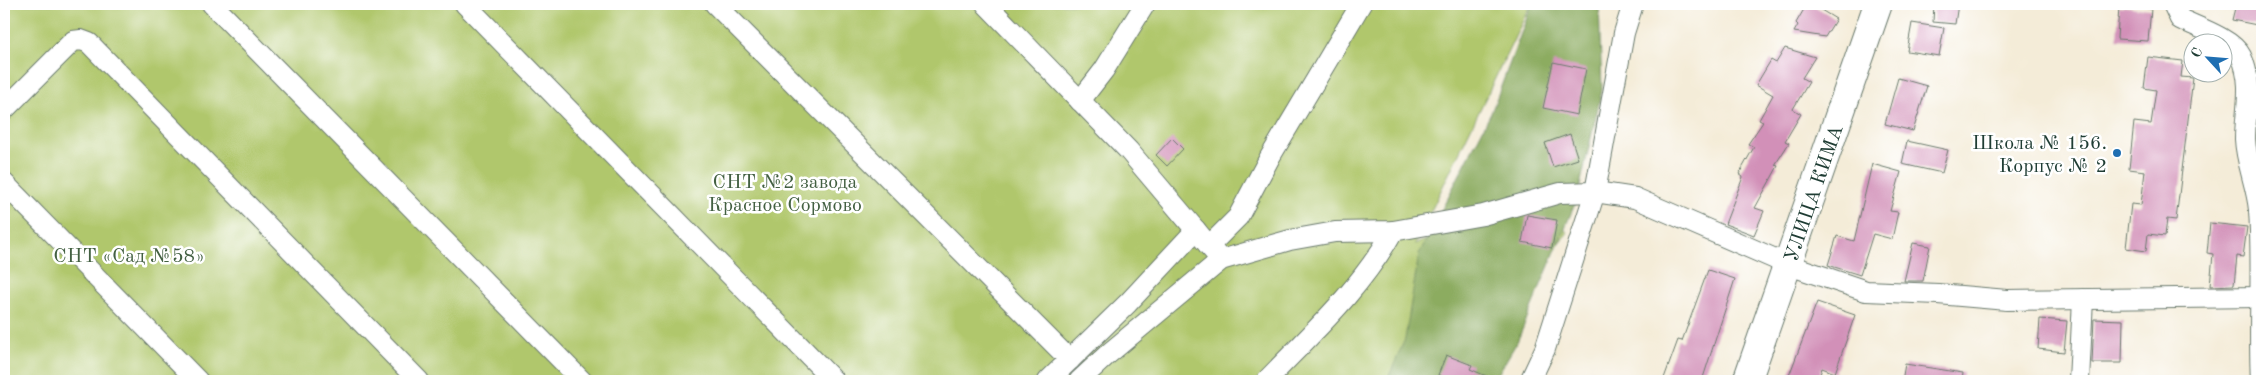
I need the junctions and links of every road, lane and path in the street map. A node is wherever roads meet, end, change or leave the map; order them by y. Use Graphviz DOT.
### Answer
graph roads {
  1 [pos="212,4"];
  2 [pos="464,4"];
  3 [pos="716,4"];
  4 [pos="986,4"];
  5 [pos="1145,4"];
  6 [pos="1361,4"];
  7 [pos="1633,4"];
  8 [pos="1878,4"];
  9 [pos="2174,4"];
  10 [pos="2256,90"];
  11 [pos="1080,100"];
  12 [pos="4,110"];
  13 [pos="4,183"];
  14 [pos="1595,192"];
  15 [pos="1196,230"];
  16 [pos="1393,231"];
  17 [pos="1215,253"];
  18 [pos="1788,265"];
  19 [pos="2262,297"];
  20 [pos="2083,298"];
  21 [pos="1070,360"];
  22 [pos="198,381"];
  23 [pos="419,381"];
  24 [pos="582,381"];
  25 [pos="834,381"];
  26 [pos="1048,381"];
  27 [pos="1079,381"];
  28 [pos="1266,381"];
  29 [pos="1530,381"];
  30 [pos="1747,381"];
  31 [pos="2079,381"];
  32 [pos="2261,381"];
  1 -- 24 [label="street"];
  2 -- 25 [label="street"];
  3 -- 21 [label="street"];
  4 -- 11 [label="street"];
  5 -- 11 [label="street"];
  6 -- 17 [label="street"];
  7 -- 14 [label="street"];
  8 -- 18 [label="main road, УЛИЦА КИМА"];
  9 -- 10 [label="street"];
  10 -- 19 [label="street"];
  11 -- 15 [label="street"];
  12 -- 23 [label="street"];
  13 -- 22 [label="street"];
  14 -- 16 [label="street"];
  14 -- 18 [label="street"];
  14 -- 29 [label="street"];
  15 -- 17 [label="street"];
  15 -- 21 [label="street"];
  16 -- 17 [label="street"];
  16 -- 28 [label="street"];
  17 -- 27 [label="street"];
  18 -- 20 [label="street"];
  18 -- 30 [label="main road, УЛИЦА КИМА"];
  19 -- 20 [label="street"];
  19 -- 32 [label="street"];
  20 -- 31 [label="street"];
  21 -- 26 [label="street"];
}
